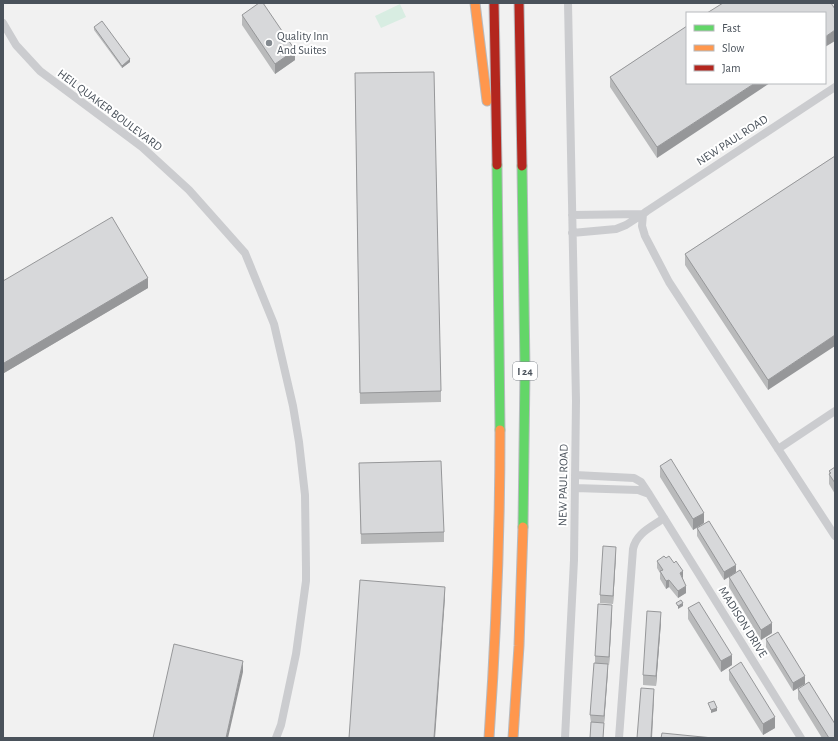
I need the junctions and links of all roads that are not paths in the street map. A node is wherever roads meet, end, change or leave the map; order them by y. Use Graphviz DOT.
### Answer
graph roads {
  1 [pos="475,3"];
  2 [pos="494,3"];
  3 [pos="519,3"];
  4 [pos="568,3"];
  5 [pos="3,23"];
  6 [pos="835,87"];
  7 [pos="497,191"];
  8 [pos="643,214"];
  9 [pos="572,215"];
  10 [pos="572,233"];
  11 [pos="835,411"];
  12 [pos="778,449"];
  13 [pos="575,475"];
  14 [pos="609,477"];
  15 [pos="575,488"];
  16 [pos="609,489"];
  17 [pos="649,494"];
  18 [pos="664,518"];
  19 [pos="835,536"];
  20 [pos="276,738"];
  21 [pos="489,738"];
  22 [pos="513,738"];
  23 [pos="565,738"];
  24 [pos="619,738"];
  25 [pos="801,738"];
  1 -- 7 [label="highway"];
  2 -- 7 [label="highway, I 24"];
  3 -- 22 [label="highway, I 24"];
  4 -- 9 [label="street, NEW PAUL ROAD"];
  5 -- 20 [label="street, HEIL QUAKER BOULEVARD"];
  6 -- 8 [label="street, NEW PAUL ROAD"];
  7 -- 21 [label="highway, I 24"];
  8 -- 9 [label="street"];
  8 -- 10 [label="street, NEW PAUL ROAD"];
  8 -- 12 [label="street"];
  9 -- 10 [label="street, NEW PAUL ROAD"];
  10 -- 13 [label="street, NEW PAUL ROAD"];
  11 -- 12 [label="street"];
  12 -- 19 [label="street"];
  13 -- 14 [label="street, MADISON DRIVE"];
  13 -- 15 [label="street, NEW PAUL ROAD"];
  14 -- 16 [label="street"];
  14 -- 17 [label="street, MADISON DRIVE"];
  15 -- 16 [label="street"];
  15 -- 23 [label="street, NEW PAUL ROAD"];
  16 -- 17 [label="street"];
  17 -- 18 [label="street, MADISON DRIVE"];
  18 -- 24 [label="street"];
  18 -- 25 [label="street, MADISON DRIVE"];
}
